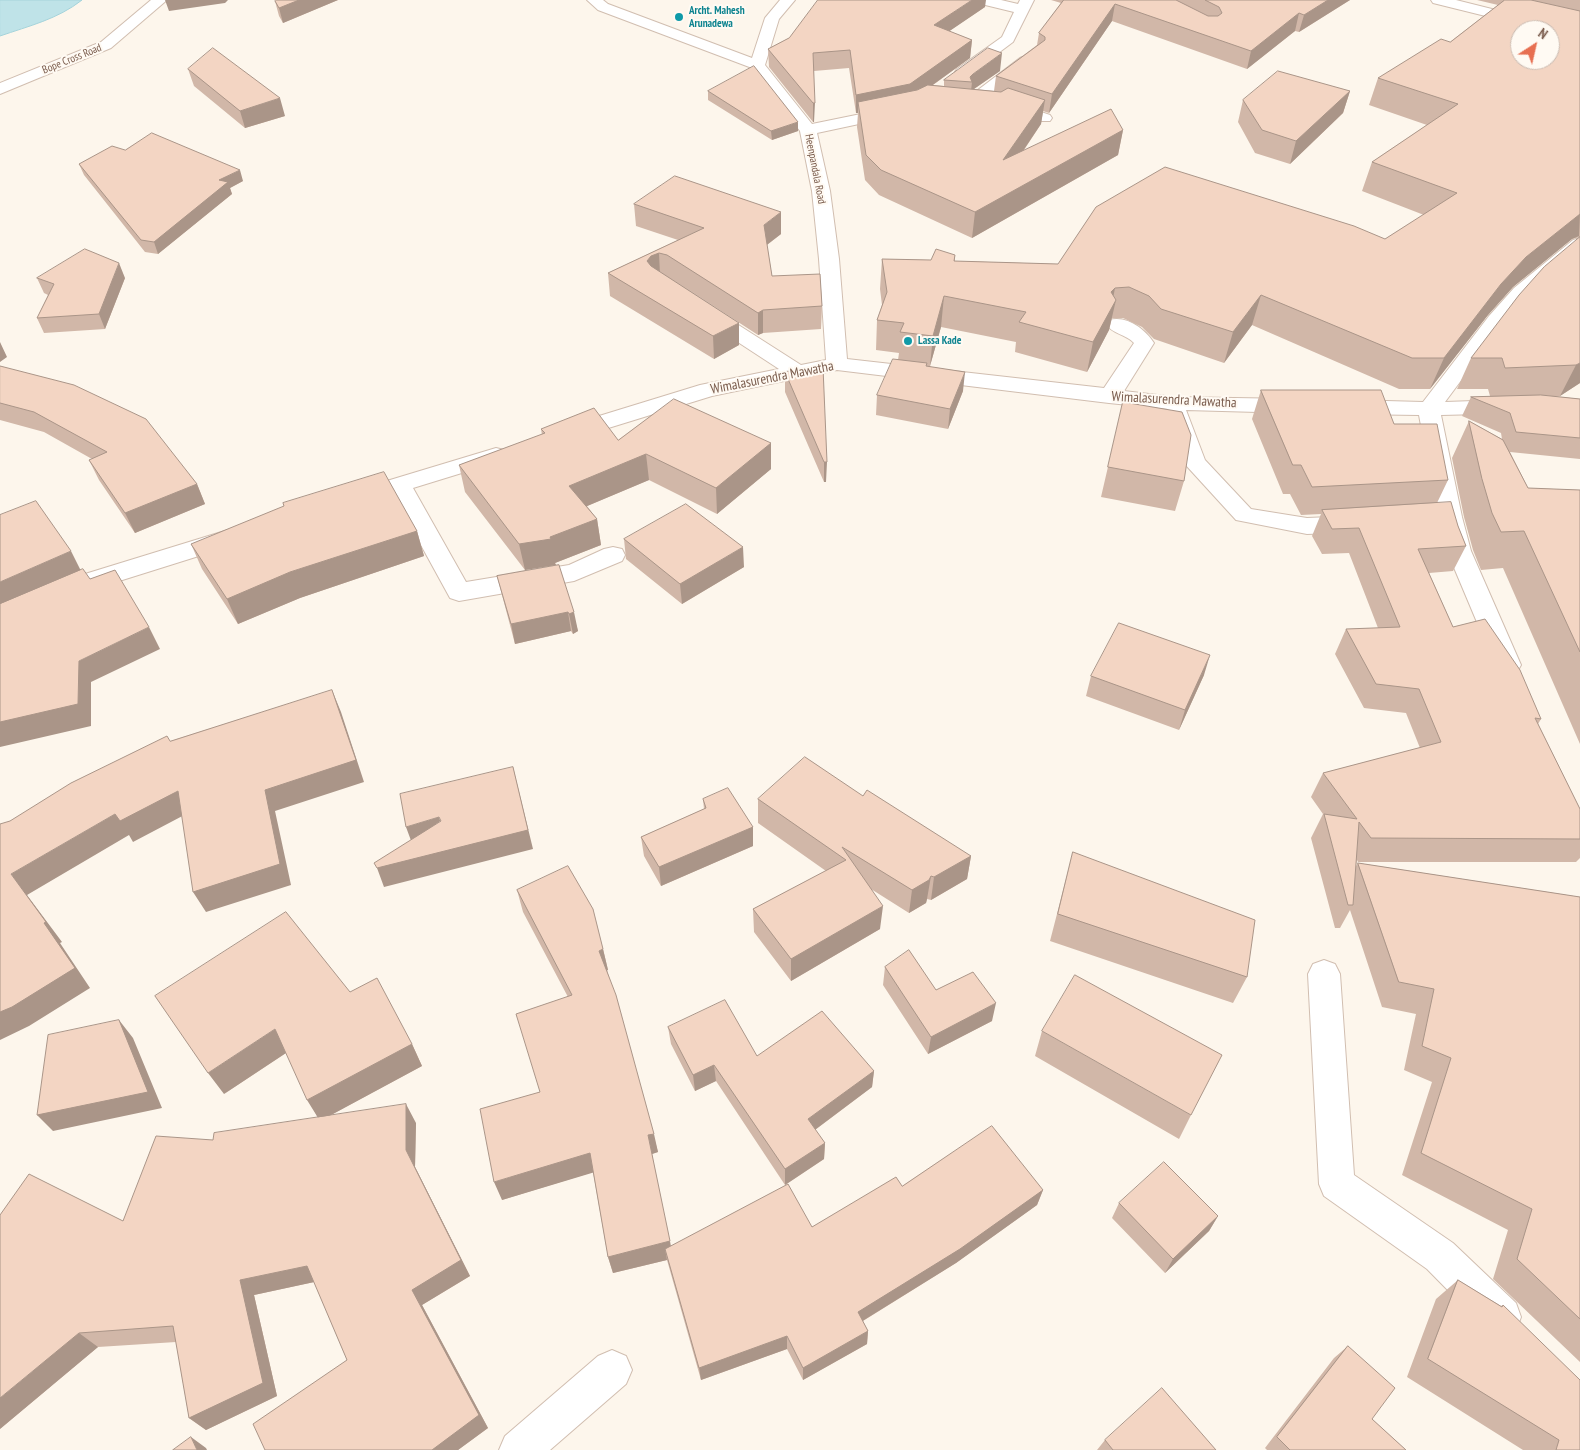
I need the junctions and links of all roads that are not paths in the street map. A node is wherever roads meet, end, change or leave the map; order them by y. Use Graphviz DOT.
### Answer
graph roads {
  1 [pos="160,0"];
  2 [pos="594,0"];
  3 [pos="788,0"];
  4 [pos="982,0"];
  5 [pos="1438,0"];
  6 [pos="1024,4"];
  7 [pos="1580,35"];
  8 [pos="1033,56"];
  9 [pos="757,65"];
  10 [pos="954,79"];
  11 [pos="0,89"];
  12 [pos="962,106"];
  13 [pos="915,108"];
  14 [pos="1014,108"];
  15 [pos="1044,118"];
  16 [pos="808,130"];
  17 [pos="1580,244"];
  18 [pos="693,304"];
  19 [pos="1116,324"];
  20 [pos="837,364"];
  21 [pos="796,371"];
  22 [pos="1109,397"];
  23 [pos="1174,403"];
  24 [pos="1580,408"];
  25 [pos="1429,409"];
  26 [pos="549,439"];
  27 [pos="512,450"];
  28 [pos="400,485"];
  29 [pos="334,505"];
  30 [pos="1373,522"];
  31 [pos="250,531"];
  32 [pos="612,556"];
  33 [pos="63,592"];
  34 [pos="1518,688"];
  35 [pos="1324,974"];
  36 [pos="1524,1338"];
  37 [pos="612,1370"];
  38 [pos="519,1450"];
  1 -- 11 [label="street, Bope Cross Road"];
  2 -- 9 [label="street"];
  3 -- 9 [label="street"];
  4 -- 6 [label="street"];
  5 -- 7 [label="street"];
  6 -- 10 [label="street"];
  8 -- 14 [label="street"];
  9 -- 16 [label="street, Heenpandala Road"];
  12 -- 14 [label="street"];
  13 -- 16 [label="street"];
  14 -- 15 [label="street"];
  16 -- 20 [label="street, Heenpandala Road"];
  17 -- 25 [label="street"];
  18 -- 21 [label="street"];
  19 -- 22 [label="street"];
  20 -- 21 [label="street, Wimalasurendra Mawatha"];
  20 -- 22 [label="street, Wimalasurendra Mawatha"];
  21 -- 26 [label="street, Wimalasurendra Mawatha"];
  22 -- 23 [label="street, Wimalasurendra Mawatha"];
  23 -- 25 [label="street, Wimalasurendra Mawatha"];
  23 -- 30 [label="street"];
  24 -- 25 [label="street, Wimalasurendra Mawatha"];
  25 -- 34 [label="street"];
  27 -- 28 [label="street"];
  28 -- 29 [label="street"];
  28 -- 32 [label="street"];
  31 -- 33 [label="street"];
  35 -- 36 [label="street"];
  37 -- 38 [label="street"];
}
